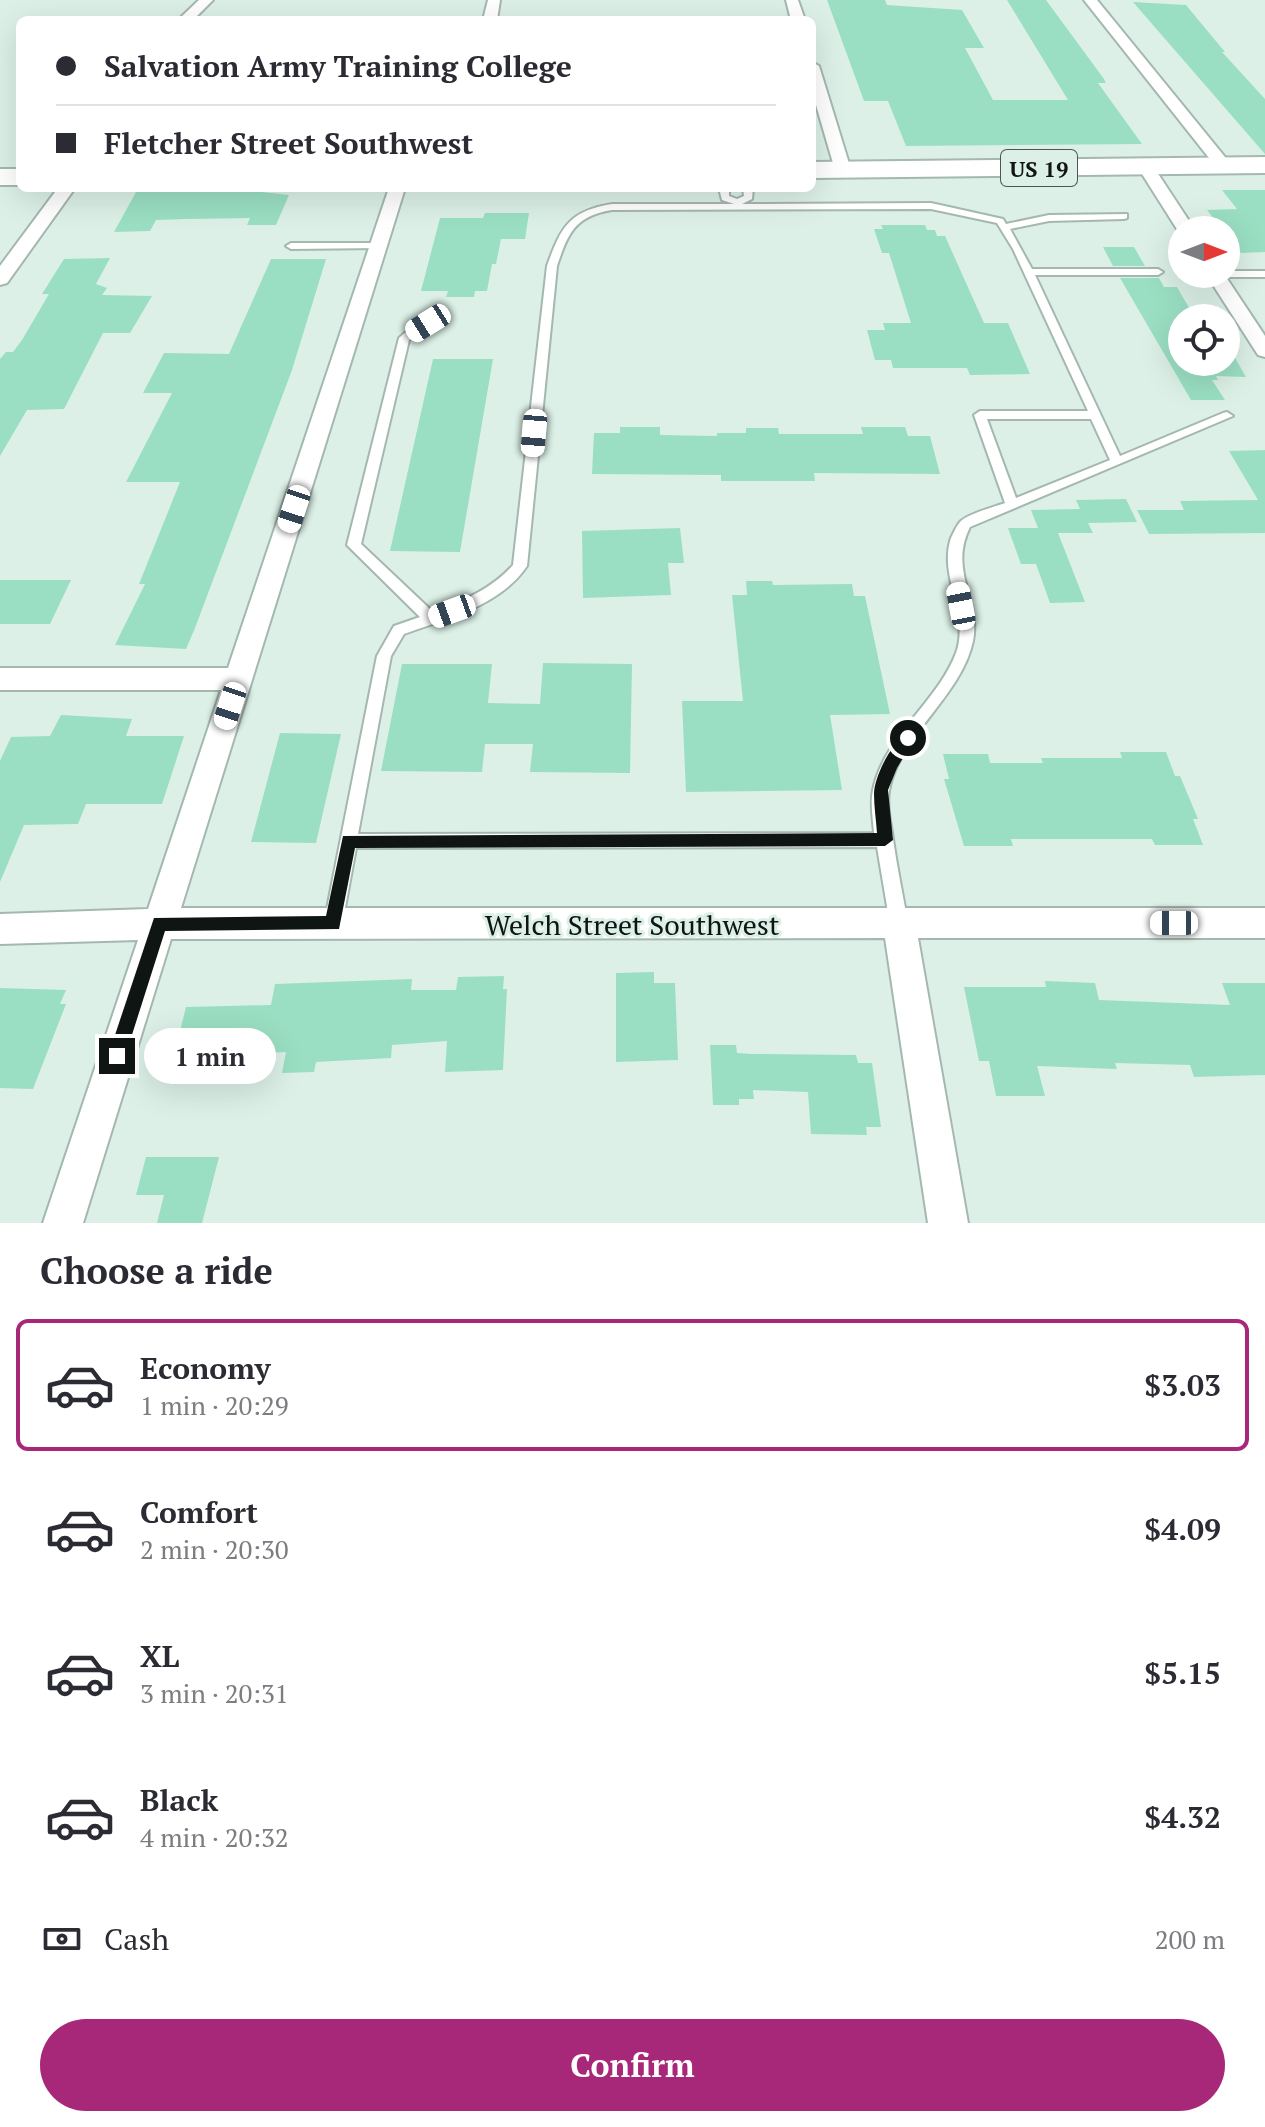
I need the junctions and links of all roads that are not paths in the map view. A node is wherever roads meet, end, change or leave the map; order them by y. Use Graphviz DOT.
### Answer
graph roads {
  1 [pos="207,0"];
  2 [pos="1090,0"];
  3 [pos="189,16"];
  4 [pos="816,79"];
  5 [pos="1223,165"];
  6 [pos="1265,165"];
  7 [pos="1145,166"];
  8 [pos="816,170"];
  9 [pos="843,170"];
  10 [pos="64,192"];
  11 [pos="396,192"];
  12 [pos="724,192"];
  13 [pos="748,192"];
  14 [pos="738,204"];
  15 [pos="1124,216"];
  16 [pos="1177,216"];
  17 [pos="1004,227"];
  18 [pos="291,246"];
  19 [pos="378,246"];
  20 [pos="1029,272"];
  21 [pos="1158,272"];
  22 [pos="1240,274"];
  23 [pos="1265,274"];
  24 [pos="0,279"];
  25 [pos="1240,310"];
  26 [pos="1265,310"];
  27 [pos="1240,312"];
  28 [pos="442,323"];
  29 [pos="1265,351"];
  30 [pos="1096,415"];
  31 [pos="1227,416"];
  32 [pos="1116,460"];
  33 [pos="1012,504"];
  34 [pos="430,618"];
  35 [pos="0,679"];
  36 [pos="239,679"];
  37 [pos="885,840"];
  38 [pos="348,841"];
  39 [pos="1265,923"];
  40 [pos="159,924"];
  41 [pos="333,924"];
  42 [pos="899,924"];
  43 [pos="0,929"];
  44 [pos="63,1223"];
  45 [pos="948,1223"];
  1 -- 3 [label="street"];
  2 -- 5 [label="street"];
  4 -- 9 [label="street"];
  5 -- 6 [label="main road, US 19"];
  5 -- 7 [label="main road, US 19"];
  7 -- 9 [label="main road, US 19"];
  7 -- 16 [label="street"];
  8 -- 9 [label="main road, US 19"];
  10 -- 24 [label="street"];
  11 -- 19 [label="street"];
  12 -- 14 [label="lane"];
  13 -- 14 [label="lane"];
  14 -- 17 [label="lane"];
  14 -- 34 [label="lane"];
  15 -- 17 [label="lane"];
  17 -- 20 [label="lane"];
  18 -- 19 [label="lane"];
  19 -- 36 [label="street"];
  20 -- 21 [label="lane"];
  20 -- 30 [label="lane"];
  22 -- 23 [label="lane"];
  25 -- 26 [label="street"];
  27 -- 29 [label="street"];
  28 -- 34 [label="lane"];
  30 -- 32 [label="lane"];
  30 -- 33 [label="lane"];
  31 -- 32 [label="lane"];
  32 -- 33 [label="lane"];
  33 -- 37 [label="lane"];
  34 -- 38 [label="lane"];
  35 -- 36 [label="street"];
  36 -- 40 [label="street"];
  37 -- 38 [label="lane"];
  37 -- 42 [label="lane"];
  38 -- 41 [label="lane"];
  39 -- 42 [label="street, Welch Street Southwest"];
  40 -- 41 [label="street, Welch Street Southwest"];
  40 -- 43 [label="street, Welch Street Southwest"];
  40 -- 44 [label="street"];
  41 -- 42 [label="street, Welch Street Southwest"];
  42 -- 45 [label="street"];
}
